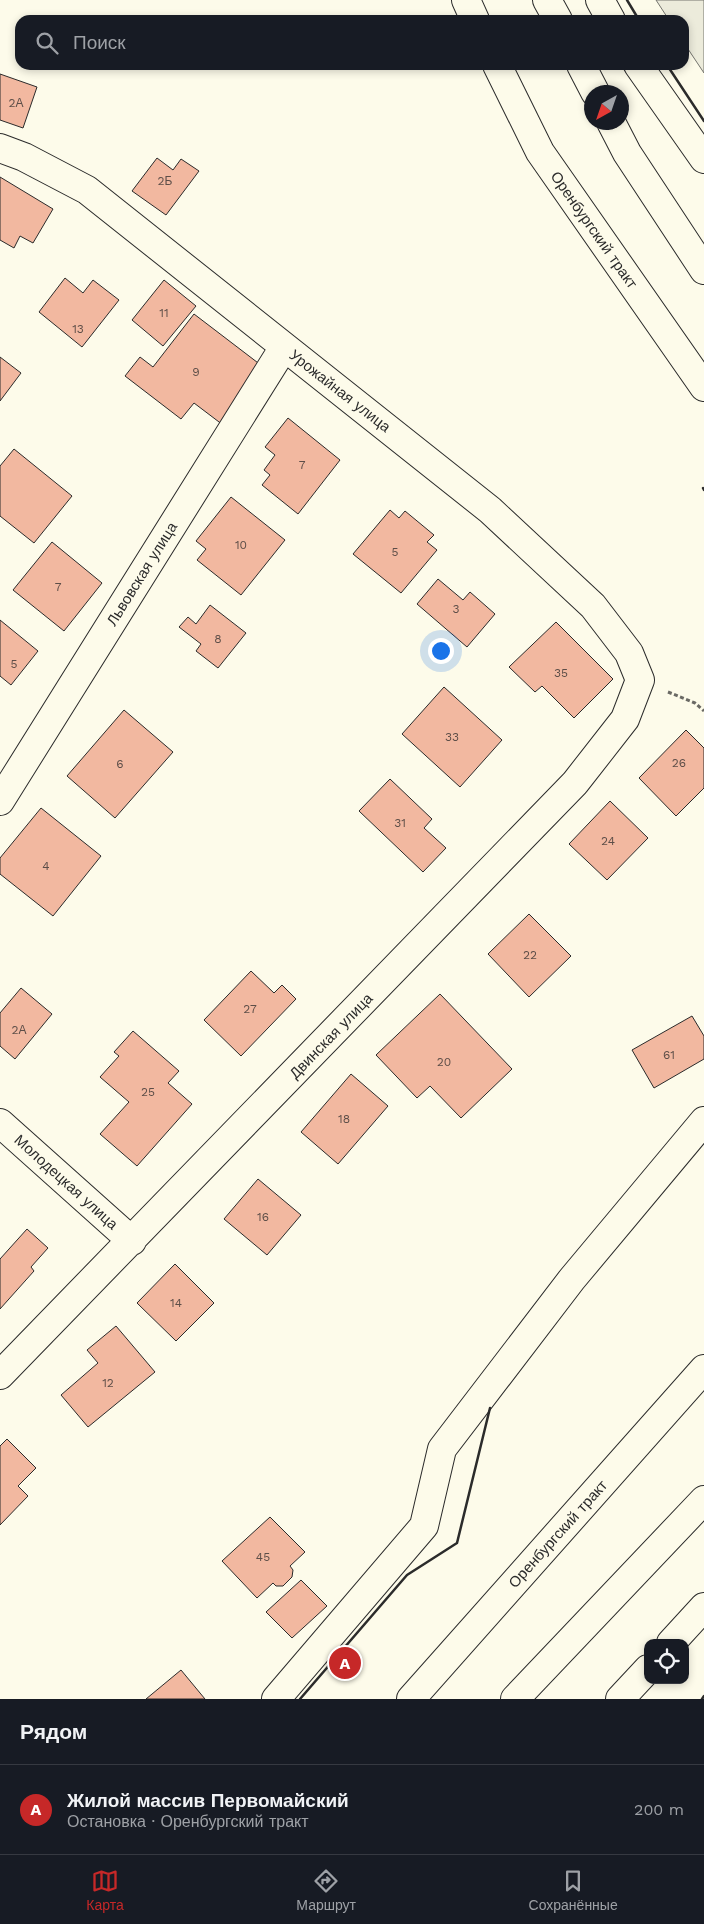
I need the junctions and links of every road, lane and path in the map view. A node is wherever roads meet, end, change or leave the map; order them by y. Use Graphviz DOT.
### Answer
graph roads {
  1 [pos="466,0"];
  2 [pos="547,0"];
  3 [pos="600,0"];
  4 [pos="473,15"];
  5 [pos="555,15"];
  6 [pos="608,15"];
  7 [pos="499,70"];
  8 [pos="584,70"];
  9 [pos="642,70"];
  10 [pos="592,85"];
  11 [pos="615,130"];
  12 [pos="0,148"];
  13 [pos="704,159"];
  14 [pos="704,270"];
  15 [pos="284,347"];
  16 [pos="704,387"];
  17 [pos="640,680"];
  18 [pos="704,711"];
  19 [pos="0,801"];
  20 [pos="704,1121"];
  21 [pos="0,1123"];
  22 [pos="132,1241"];
  23 [pos="704,1369"];
  24 [pos="0,1375"];
  25 [pos="704,1500"];
  26 [pos="704,1607"];
  27 [pos="675,1639"];
  28 [pos="644,1673"];
  29 [pos="276,1699"];
  30 [pos="411,1699"];
  31 [pos="515,1699"];
  32 [pos="620,1699"];
  1 -- 4 [label="street"];
  2 -- 5 [label="street"];
  3 -- 6 [label="street"];
  7 -- 16 [label="street, Оренбургский тракт"];
  8 -- 10 [label="street"];
  9 -- 13 [label="street"];
  11 -- 14 [label="street"];
  12 -- 15 [label="street, Урожайная улица"];
  15 -- 17 [label="street, Урожайная улица"];
  15 -- 19 [label="street, Львовская улица"];
  17 -- 18 [label="path"];
  17 -- 22 [label="street, Двинская улица"];
  20 -- 29 [label="street"];
  21 -- 22 [label="street, Молодецкая улица"];
  22 -- 24 [label="street, Двинская улица"];
  23 -- 30 [label="street, Оренбургский тракт"];
  25 -- 31 [label="street"];
  26 -- 27 [label="street"];
  28 -- 32 [label="street"];
}
